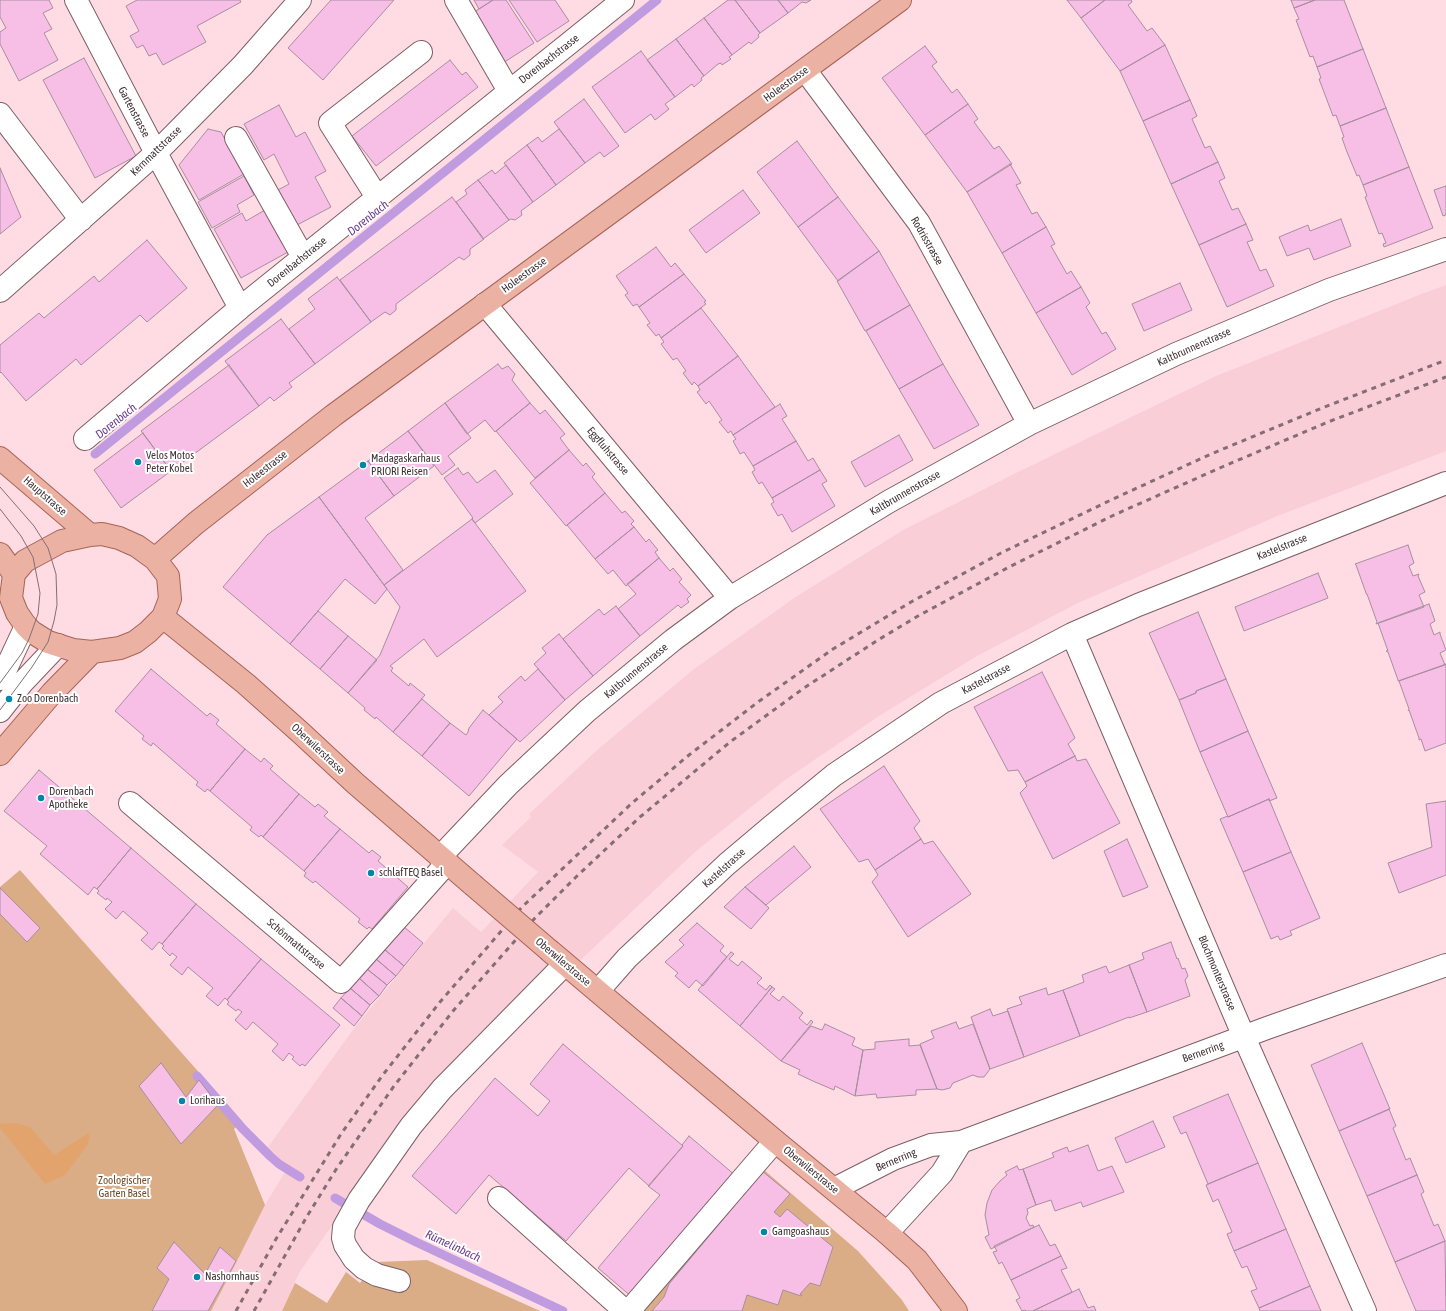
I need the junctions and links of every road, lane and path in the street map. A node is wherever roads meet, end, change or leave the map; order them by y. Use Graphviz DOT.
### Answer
graph roads {
  1 [pos="76,0"];
  2 [pos="300,0"];
  3 [pos="456,0"];
  4 [pos="623,0"];
  5 [pos="900,0"];
  6 [pos="421,52"];
  7 [pos="805,70"];
  8 [pos="509,91"];
  9 [pos="0,114"];
  10 [pos="236,138"];
  11 [pos="156,153"];
  12 [pos="376,198"];
  13 [pos="81,220"];
  14 [pos="1446,249"];
  15 [pos="303,257"];
  16 [pos="0,291"];
  17 [pos="485,304"];
  18 [pos="240,308"];
  19 [pos="1029,424"];
  20 [pos="86,439"];
  21 [pos="0,458"];
  22 [pos="1446,483"];
  23 [pos="90,535"];
  24 [pos="0,554"];
  25 [pos="155,559"];
  26 [pos="14,574"];
  27 [pos="730,598"];
  28 [pos="6,606"];
  29 [pos="163,617"];
  30 [pos="26,626"];
  31 [pos="1072,634"];
  32 [pos="58,645"];
  33 [pos="92,652"];
  34 [pos="0,679"];
  35 [pos="0,711"];
  36 [pos="0,754"];
  37 [pos="130,803"];
  38 [pos="444,860"];
  39 [pos="557,957"];
  40 [pos="1446,965"];
  41 [pos="598,991"];
  42 [pos="1244,1037"];
  43 [pos="776,1141"];
  44 [pos="961,1142"];
  45 [pos="834,1189"];
  46 [pos="499,1198"];
  47 [pos="887,1232"];
  48 [pos="399,1281"];
  49 [pos="625,1311"];
  50 [pos="629,1311"];
  51 [pos="956,1311"];
  52 [pos="1365,1311"];
  1 -- 11 [label="street, Gartenstrasse"];
  2 -- 11 [label="street, Kernmattstrasse"];
  3 -- 8 [label="street"];
  4 -- 8 [label="street, Dorenbachstrasse"];
  5 -- 7 [label="main road, Holeestrasse"];
  6 -- 12 [label="street"];
  7 -- 17 [label="main road, Holeestrasse"];
  7 -- 19 [label="street, Rodrisstrasse"];
  8 -- 12 [label="street, Dorenbachstrasse"];
  9 -- 13 [label="street"];
  10 -- 15 [label="street"];
  11 -- 13 [label="street, Kernmattstrasse"];
  11 -- 18 [label="street, Gartenstrasse"];
  12 -- 15 [label="street, Dorenbachstrasse"];
  13 -- 16 [label="street, Kernmattstrasse"];
  14 -- 19 [label="street, Kaltbrunnenstrasse"];
  15 -- 18 [label="street, Dorenbachstrasse"];
  17 -- 25 [label="main road, Holeestrasse"];
  17 -- 27 [label="street, Eggfluhstrasse"];
  18 -- 20 [label="street, Dorenbachstrasse"];
  19 -- 27 [label="street, Kaltbrunnenstrasse"];
  21 -- 23 [label="main road, Hauptstrasse"];
  22 -- 31 [label="street, Kastelstrasse"];
  23 -- 25 [label="main road"];
  23 -- 26 [label="main road"];
  24 -- 26 [label="main road"];
  25 -- 29 [label="main road"];
  26 -- 28 [label="main road"];
  27 -- 38 [label="street, Kaltbrunnenstrasse"];
  28 -- 30 [label="main road"];
  29 -- 33 [label="main road"];
  29 -- 38 [label="main road, Oberwilerstrasse"];
  30 -- 32 [label="main road"];
  30 -- 34 [label="street"];
  31 -- 41 [label="street, Kastelstrasse"];
  31 -- 42 [label="street, Blochmonterstrasse"];
  32 -- 33 [label="main road"];
  32 -- 35 [label="street"];
  33 -- 36 [label="main road"];
  37 -- 38 [label="street, Schönmattstrasse"];
  38 -- 39 [label="main road, Oberwilerstrasse, bridge"];
  39 -- 41 [label="main road, Oberwilerstrasse"];
  39 -- 48 [label="street"];
  40 -- 42 [label="street, Bernerring"];
  41 -- 43 [label="main road, Oberwilerstrasse"];
  42 -- 44 [label="street, Bernerring"];
  42 -- 52 [label="street, Blochmonterstrasse"];
  43 -- 45 [label="main road, Oberwilerstrasse"];
  43 -- 50 [label="street"];
  44 -- 45 [label="street, Bernerring"];
  44 -- 47 [label="street"];
  45 -- 47 [label="main road, Oberwilerstrasse"];
  46 -- 49 [label="street"];
  47 -- 51 [label="main road, Oberwilerstrasse"];
}
